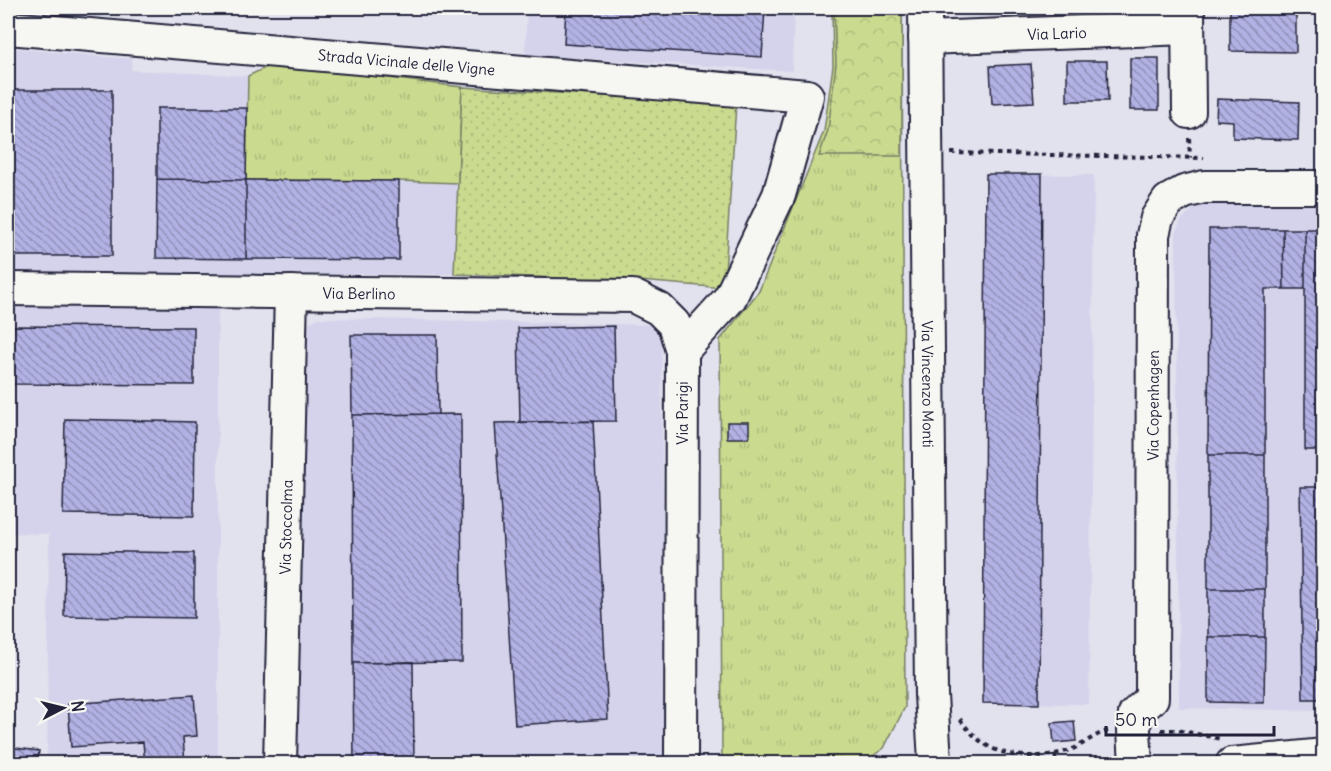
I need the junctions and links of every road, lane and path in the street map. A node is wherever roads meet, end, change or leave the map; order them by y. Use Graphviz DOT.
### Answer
graph roads {
  1 [pos="925,8"];
  2 [pos="1188,18"];
  3 [pos="8,28"];
  4 [pos="925,38"];
  5 [pos="1189,112"];
  6 [pos="926,153"];
  7 [pos="1213,158"];
  8 [pos="1323,187"];
  9 [pos="8,289"];
  10 [pos="291,292"];
  11 [pos="682,351"];
  12 [pos="958,712"];
  13 [pos="1134,730"];
  14 [pos="1228,752"];
  15 [pos="1055,755"];
  16 [pos="1323,755"];
  17 [pos="934,763"];
  18 [pos="280,764"];
  19 [pos="681,764"];
  20 [pos="1057,764"];
  21 [pos="1136,764"];
  1 -- 4 [label="street, Via Vincenzo Monti"];
  2 -- 4 [label="street, Via Lario"];
  2 -- 5 [label="street"];
  3 -- 11 [label="street, Strada Vicinale delle Vigne"];
  4 -- 6 [label="street, Via Vincenzo Monti"];
  6 -- 7 [label="path"];
  6 -- 17 [label="street, Via Vincenzo Monti"];
  8 -- 13 [label="street, Via Copenhagen"];
  9 -- 10 [label="street, Via Berlino"];
  10 -- 11 [label="street, Via Berlino"];
  10 -- 18 [label="street, Via Stoccolma"];
  11 -- 19 [label="street, Via Parigi"];
  12 -- 15 [label="path"];
  13 -- 14 [label="path"];
  13 -- 15 [label="path"];
  13 -- 21 [label="street, Via Copenhagen"];
  14 -- 16 [label="street"];
  15 -- 20 [label="path"];
}
